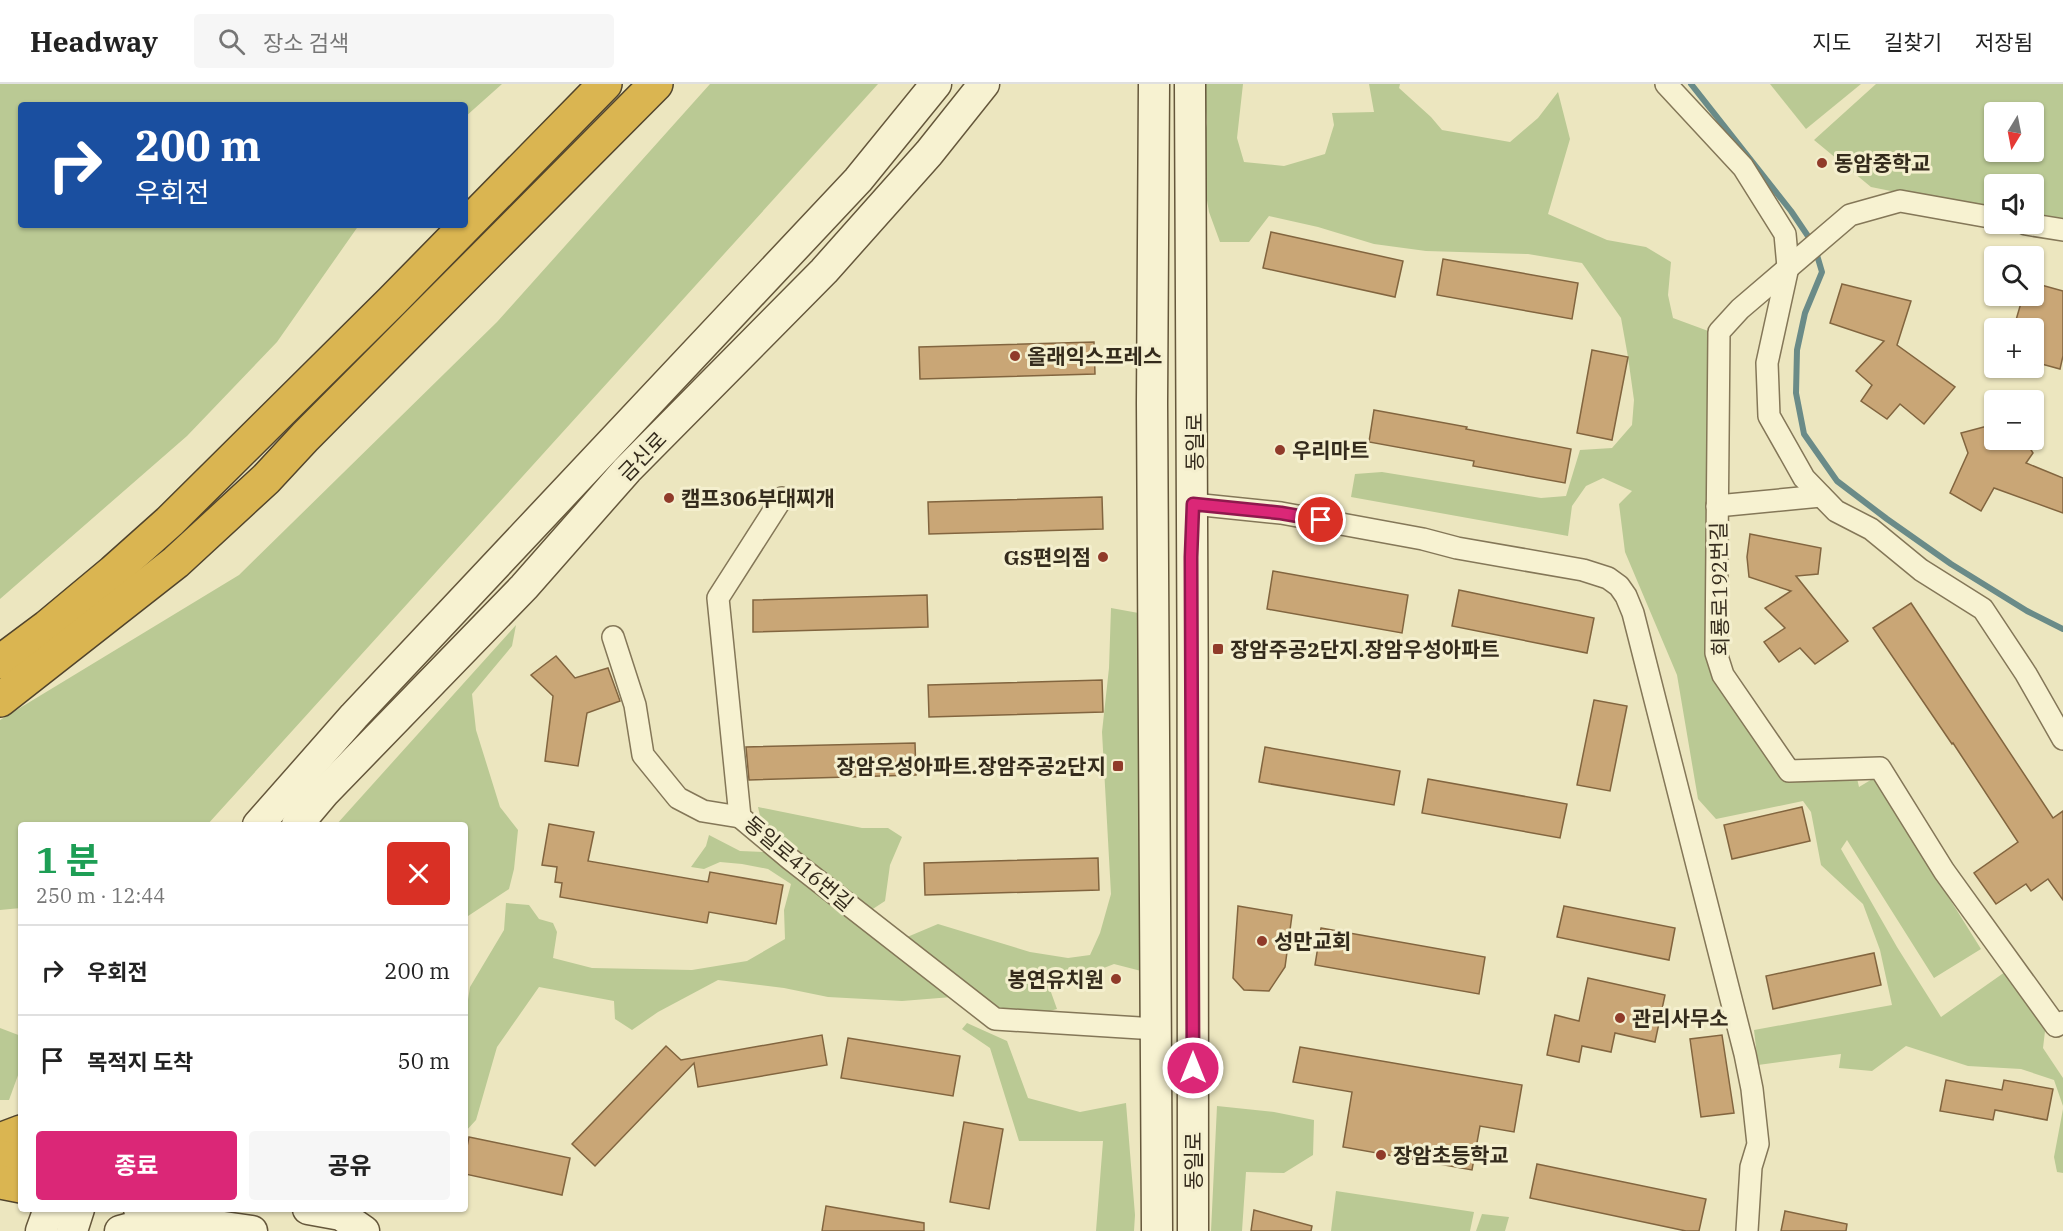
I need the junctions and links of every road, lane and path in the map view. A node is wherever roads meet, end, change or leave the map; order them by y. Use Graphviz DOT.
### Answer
graph roads {
  1 [pos="575,84"];
  2 [pos="605,84"];
  3 [pos="626,84"];
  4 [pos="656,84"];
  5 [pos="936,84"];
  6 [pos="984,84"];
  7 [pos="1190,84"];
  8 [pos="1666,84"];
  9 [pos="1154,85"];
  10 [pos="468,196"];
  11 [pos="1984,216"];
  12 [pos="2044,227"];
  13 [pos="437,228"];
  14 [pos="2063,230"];
  15 [pos="1792,264"];
  16 [pos="397,307"];
  17 [pos="1821,496"];
  18 [pos="782,498"];
  19 [pos="1193,504"];
  20 [pos="1717,506"];
  21 [pos="613,637"];
  22 [pos="0,645"];
  23 [pos="0,662"];
  24 [pos="0,682"];
  25 [pos="0,700"];
  26 [pos="2063,739"];
  27 [pos="740,817"];
  28 [pos="261,822"];
  29 [pos="300,822"];
  30 [pos="2061,1028"];
  31 [pos="1156,1029"];
  32 [pos="18,1132"];
  33 [pos="0,1140"];
  34 [pos="0,1157"];
  35 [pos="18,1160"];
  36 [pos="0,1182"];
  37 [pos="18,1185"];
  38 [pos="48,1212"];
  39 [pos="78,1212"];
  40 [pos="152,1212"];
  41 [pos="324,1212"];
  42 [pos="203,1224"];
  43 [pos="41,1231"];
  44 [pos="72,1231"];
  45 [pos="120,1231"];
  46 [pos="252,1231"];
  47 [pos="364,1231"];
  48 [pos="1156,1231"];
  49 [pos="1193,1231"];
  50 [pos="1747,1231"];
  1 -- 10 [label="highway"];
  2 -- 16 [label="highway"];
  3 -- 16 [label="highway"];
  4 -- 25 [label="highway"];
  5 -- 28 [label="street, 금신로"];
  6 -- 29 [label="street, 금신로"];
  7 -- 19 [label="street, 동일로"];
  8 -- 15 [label="street"];
  9 -- 31 [label="street, 동일로"];
  11 -- 15 [label="street, 회룡로192번길"];
  12 -- 14 [label="street"];
  13 -- 22 [label="highway"];
  15 -- 17 [label="street"];
  15 -- 20 [label="street, 회룡로192번길"];
  16 -- 23 [label="highway"];
  16 -- 24 [label="highway"];
  17 -- 20 [label="street"];
  17 -- 26 [label="street"];
  18 -- 27 [label="street, 동일로416번길"];
  19 -- 49 [label="street, 동일로"];
  19 -- 50 [label="street"];
  20 -- 30 [label="street, 회룡로192번길"];
  21 -- 27 [label="street"];
  27 -- 31 [label="street, 동일로416번길"];
  31 -- 48 [label="street, 동일로"];
  32 -- 33 [label="highway"];
  34 -- 35 [label="highway"];
  36 -- 37 [label="highway"];
  38 -- 43 [label="street"];
  39 -- 44 [label="street"];
  40 -- 42 [label="street"];
  41 -- 47 [label="street"];
  42 -- 45 [label="street"];
  42 -- 46 [label="street"];
}
